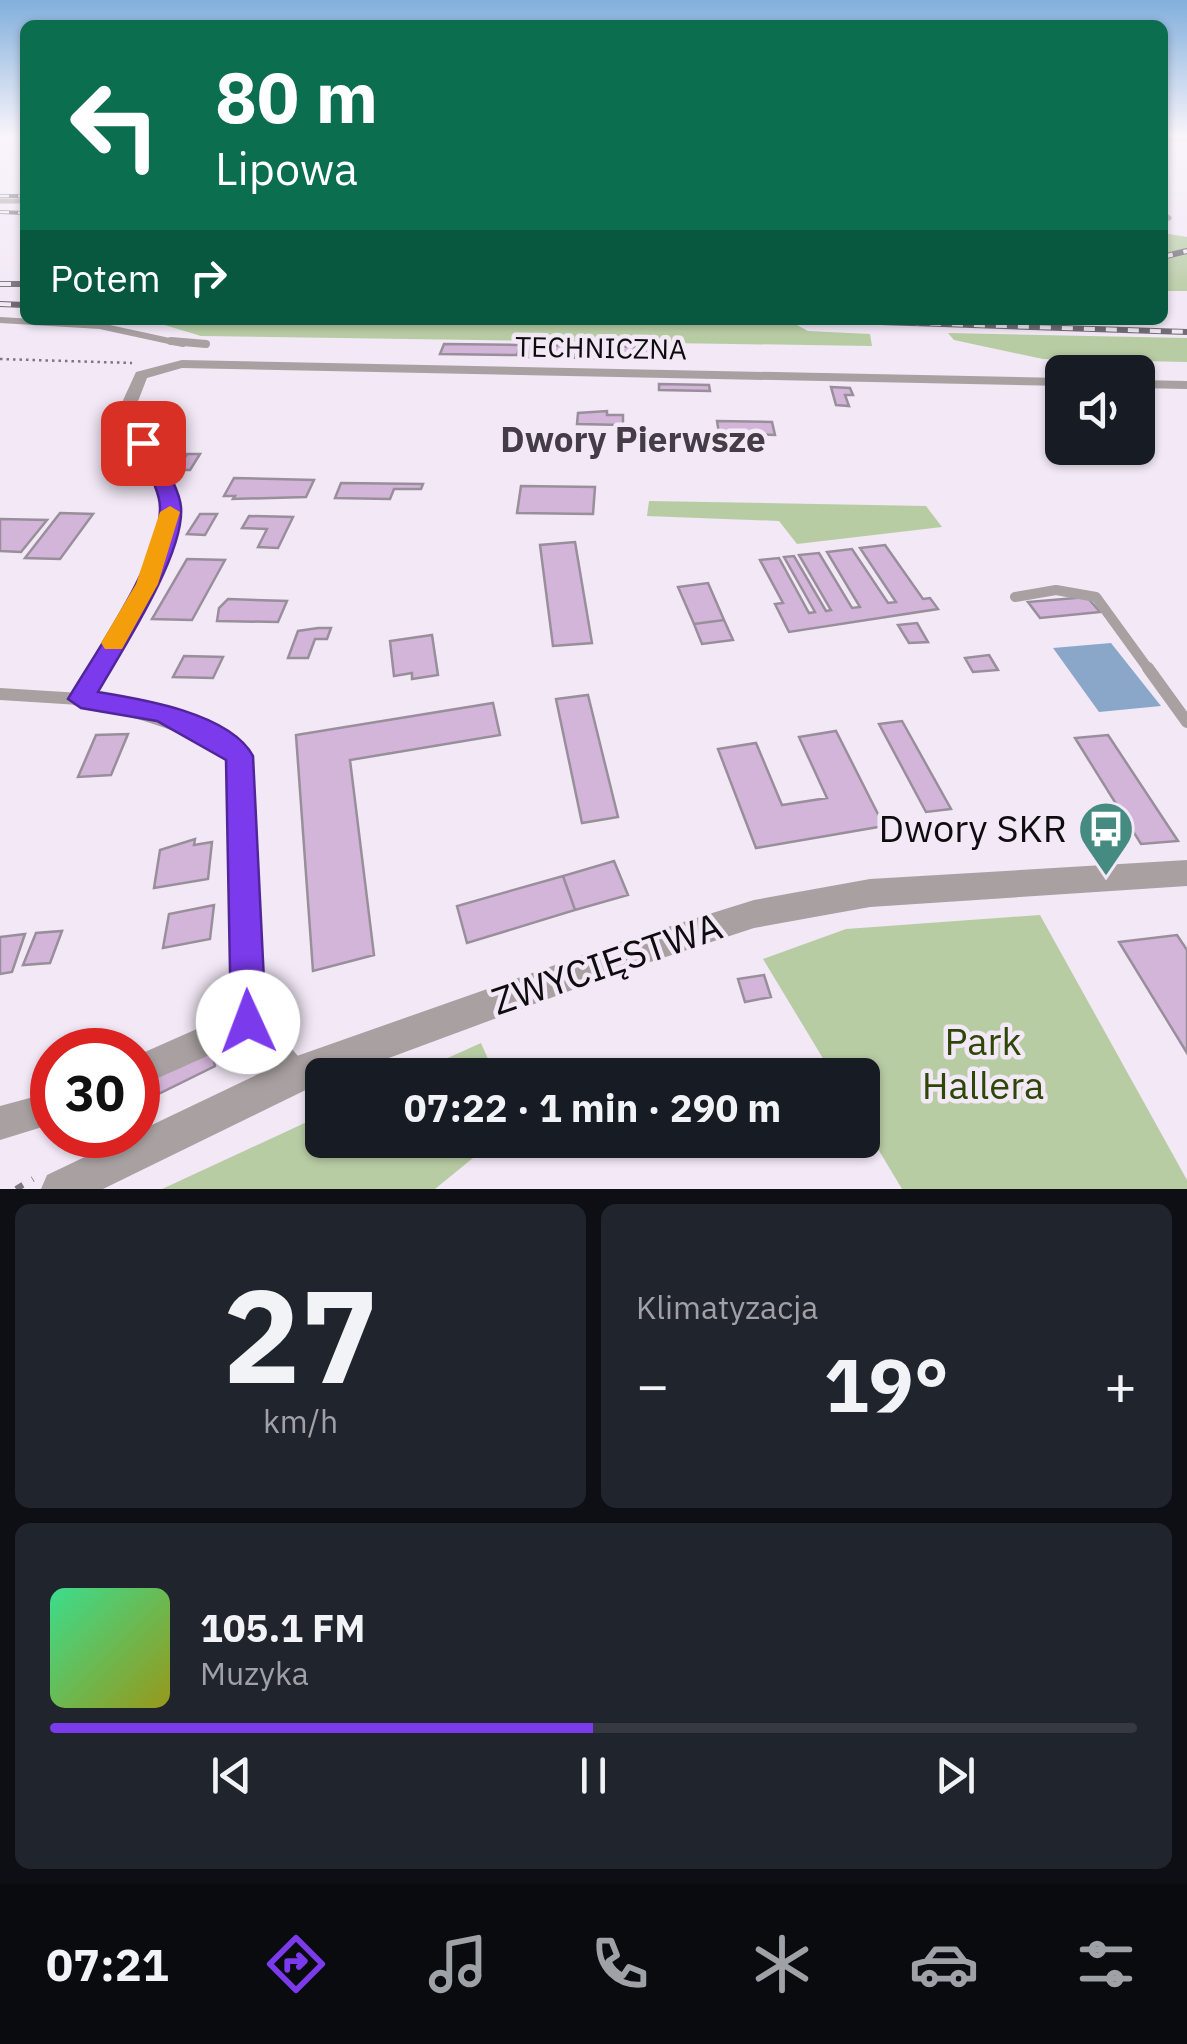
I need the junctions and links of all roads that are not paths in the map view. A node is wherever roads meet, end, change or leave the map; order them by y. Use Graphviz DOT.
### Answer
graph roads {
  1 [pos="83,325"];
  2 [pos="206,344"];
  3 [pos="1045,382"];
  4 [pos="1155,384"];
  5 [pos="1187,385"];
  6 [pos="1015,597"];
  7 [pos="0,694"];
  8 [pos="81,699"];
  9 [pos="1187,722"];
  10 [pos="1187,873"];
  11 [pos="248,1022"];
  12 [pos="160,1061"];
  13 [pos="294,1075"];
  14 [pos="30,1114"];
  15 [pos="0,1122"];
  16 [pos="61,1189"];
  1 -- 2 [label="lane"];
  3 -- 8 [label="street, TECHNICZNA"];
  4 -- 5 [label="street"];
  6 -- 9 [label="lane"];
  7 -- 8 [label="lane"];
  8 -- 11 [label="street"];
  10 -- 13 [label="street, ZWYCIĘSTWA"];
  11 -- 12 [label="street"];
  11 -- 13 [label="street"];
  13 -- 16 [label="street, ZWYCIĘSTWA"];
  14 -- 15 [label="street"];
}
